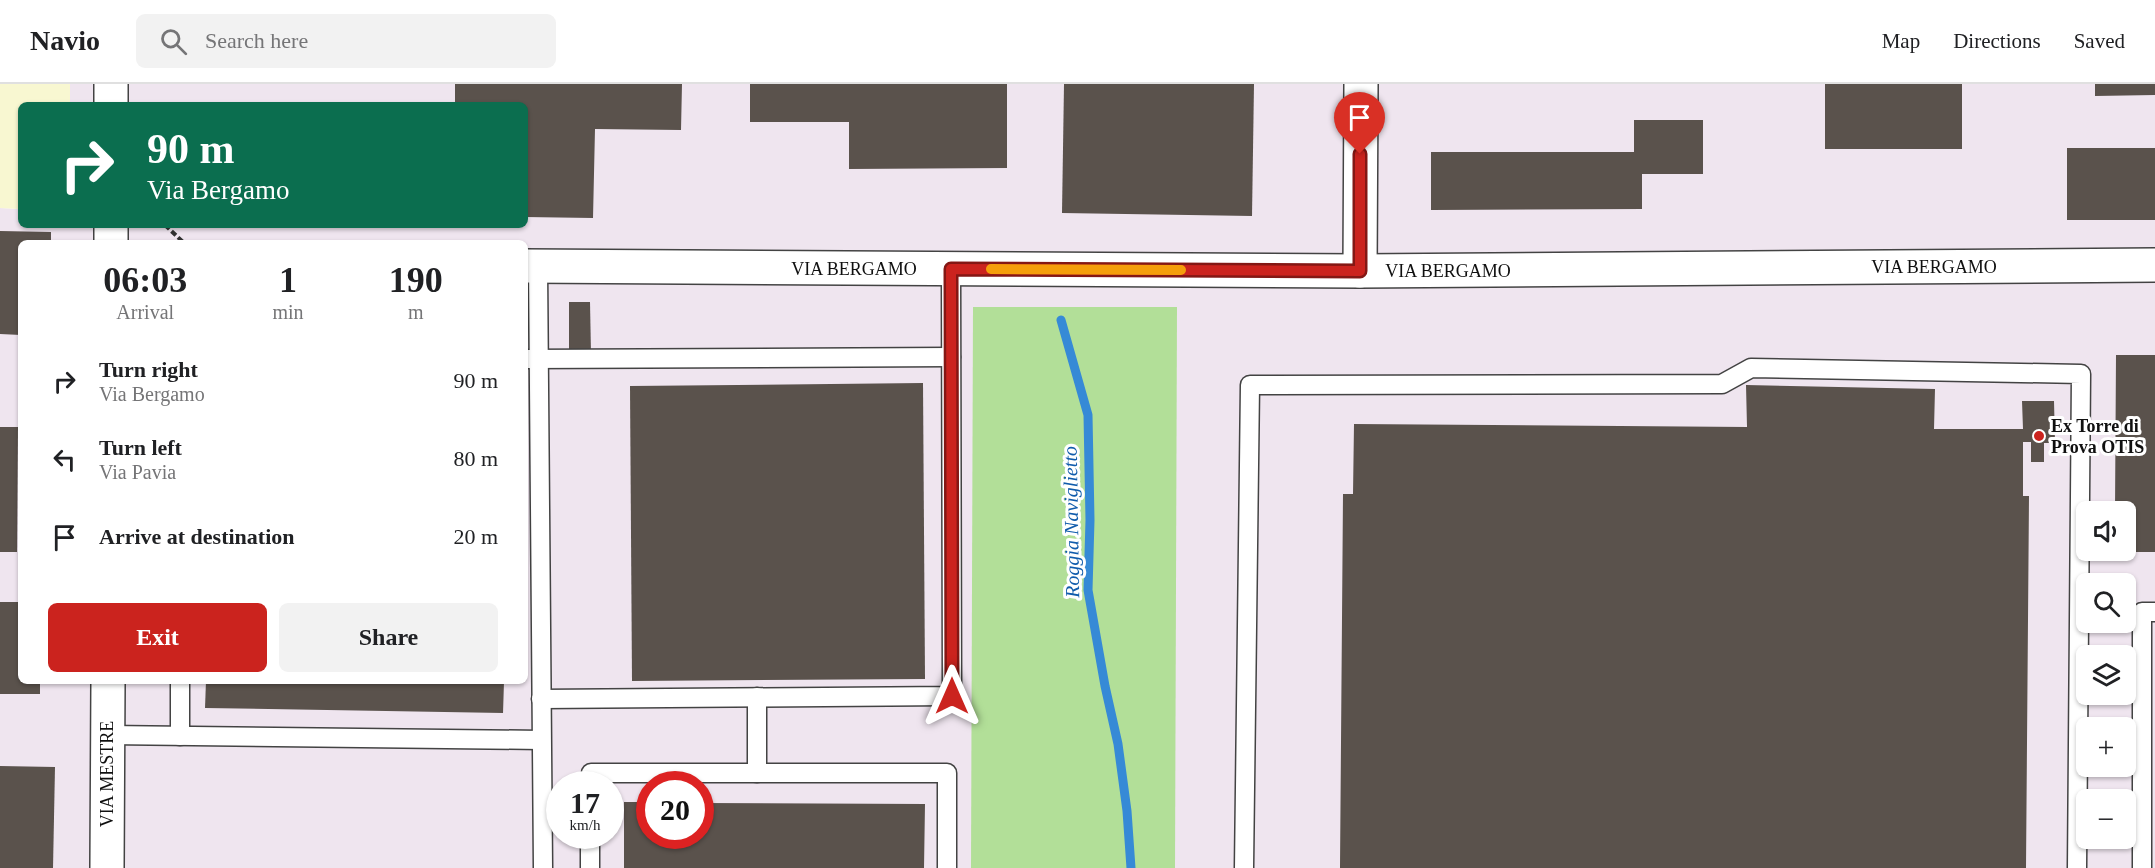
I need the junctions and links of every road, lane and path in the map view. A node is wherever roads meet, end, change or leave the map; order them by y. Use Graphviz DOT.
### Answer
graph roads {
  1 [pos="111,84"];
  2 [pos="1361,84"];
  3 [pos="111,102"];
  4 [pos="168,228"];
  5 [pos="180,240"];
  6 [pos="2155,265"];
  7 [pos="532,266"];
  8 [pos="951,269"];
  9 [pos="1360,271"];
  10 [pos="951,357"];
  11 [pos="532,359"];
  12 [pos="2155,612"];
  13 [pos="108,684"];
  14 [pos="180,684"];
  15 [pos="757,697"];
  16 [pos="542,699"];
  17 [pos="108,735"];
  18 [pos="180,736"];
  19 [pos="542,740"];
  20 [pos="624,773"];
  21 [pos="757,773"];
  22 [pos="590,849"];
  23 [pos="107,868"];
  24 [pos="543,868"];
  25 [pos="590,868"];
  26 [pos="947,868"];
  27 [pos="1244,868"];
  28 [pos="2077,868"];
  29 [pos="2142,868"];
  1 -- 3 [label="street"];
  2 -- 9 [label="street"];
  4 -- 5 [label="path"];
  6 -- 9 [label="street, VIA BERGAMO"];
  7 -- 8 [label="street, VIA BERGAMO"];
  7 -- 11 [label="lane"];
  8 -- 9 [label="street, VIA BERGAMO"];
  8 -- 10 [label="lane"];
  10 -- 11 [label="lane"];
  10 -- 15 [label="lane"];
  11 -- 16 [label="lane"];
  12 -- 29 [label="lane"];
  13 -- 17 [label="street, VIA MESTRE"];
  14 -- 18 [label="lane"];
  15 -- 16 [label="lane"];
  15 -- 21 [label="lane"];
  16 -- 19 [label="lane"];
  17 -- 18 [label="lane"];
  17 -- 23 [label="street, VIA MESTRE"];
  18 -- 19 [label="lane"];
  19 -- 24 [label="lane"];
  20 -- 21 [label="lane"];
  21 -- 26 [label="lane"];
  22 -- 25 [label="lane"];
  27 -- 28 [label="lane"];
}
